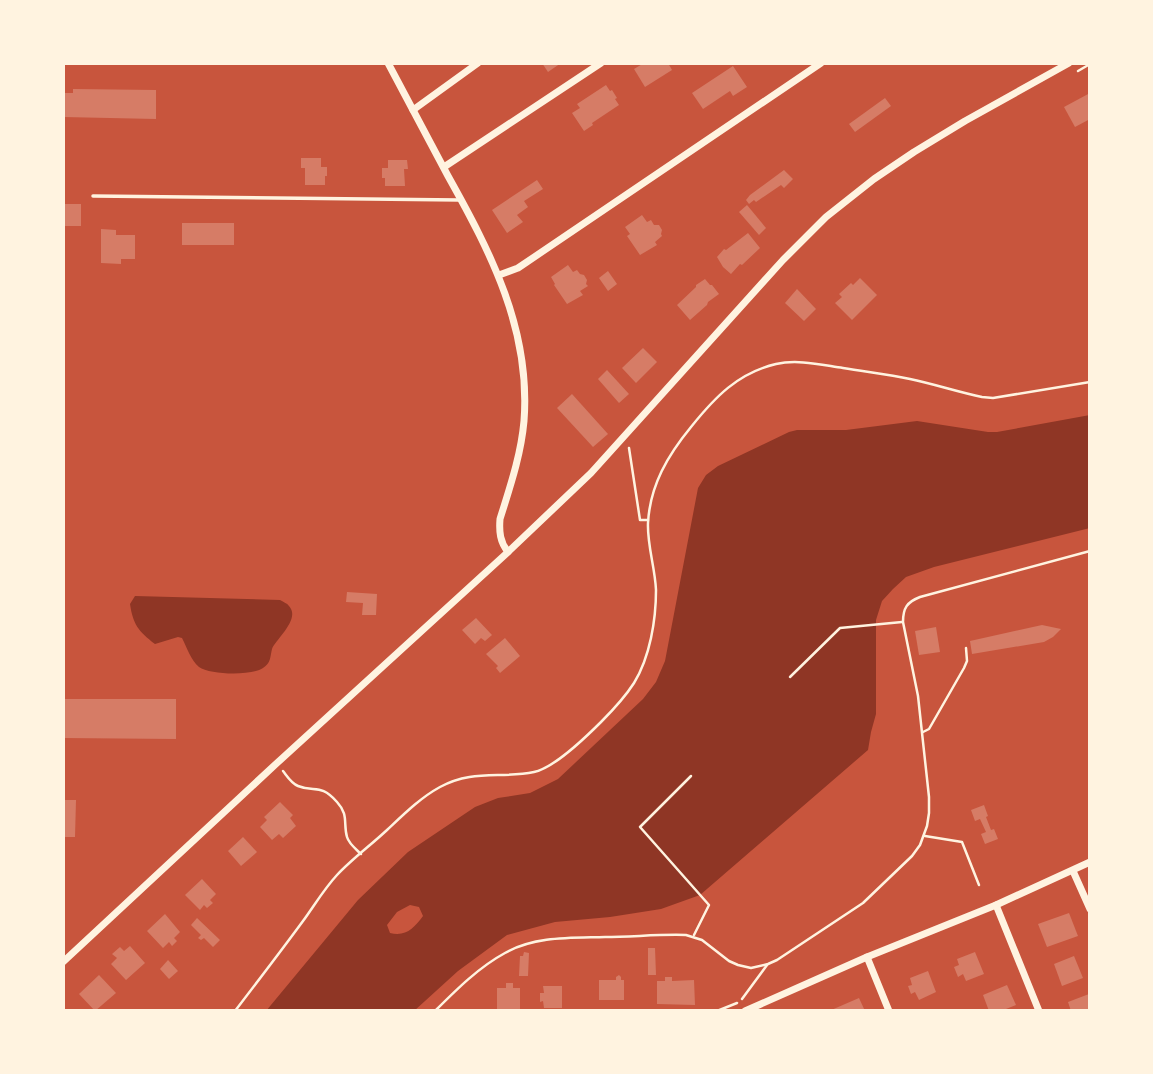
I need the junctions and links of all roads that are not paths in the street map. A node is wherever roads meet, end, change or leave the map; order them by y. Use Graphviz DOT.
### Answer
graph roads {
  1 [pos="388,63"];
  2 [pos="478,63"];
  3 [pos="601,63"];
  4 [pos="821,63"];
  5 [pos="1069,63"];
  6 [pos="413,110"];
  7 [pos="444,167"];
  8 [pos="93,196"];
  9 [pos="462,200"];
  10 [pos="499,275"];
  11 [pos="508,552"];
  12 [pos="1090,862"];
  13 [pos="1073,871"];
  14 [pos="996,905"];
  15 [pos="1090,909"];
  16 [pos="867,957"];
  17 [pos="63,962"];
  18 [pos="745,1011"];
  19 [pos="889,1011"];
  20 [pos="1038,1011"];
  1 -- 6 [label="street"];
  2 -- 6 [label="street"];
  3 -- 7 [label="street"];
  4 -- 10 [label="street"];
  5 -- 11 [label="street"];
  6 -- 7 [label="street"];
  7 -- 9 [label="street"];
  8 -- 9 [label="lane"];
  9 -- 10 [label="street"];
  10 -- 11 [label="street"];
  11 -- 17 [label="street"];
  12 -- 13 [label="street"];
  13 -- 14 [label="street"];
  13 -- 15 [label="street"];
  14 -- 16 [label="street"];
  14 -- 20 [label="street"];
  16 -- 18 [label="street"];
  16 -- 19 [label="street"];
}
